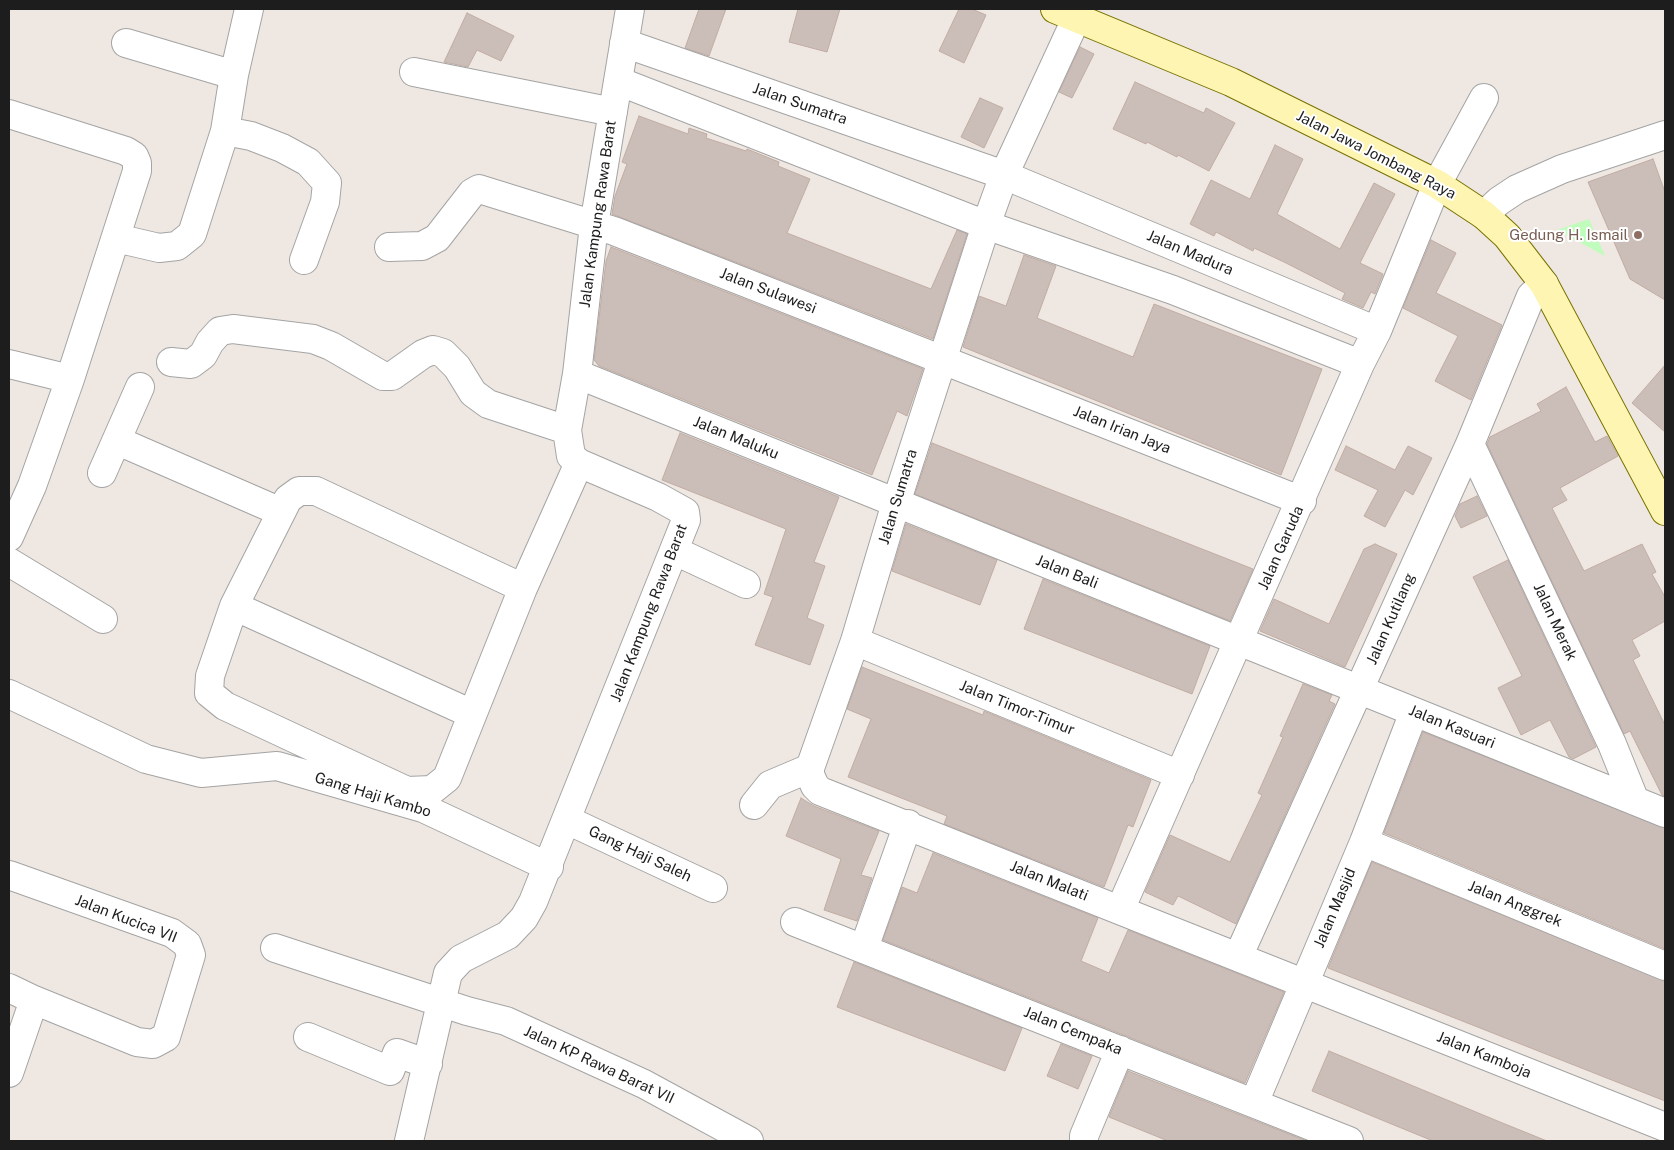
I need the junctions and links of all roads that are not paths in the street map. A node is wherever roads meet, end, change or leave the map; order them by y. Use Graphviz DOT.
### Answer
graph roads {
  1 [pos="249,9"];
  2 [pos="630,9"];
  3 [pos="1066,13"];
  4 [pos="126,43"];
  5 [pos="624,43"];
  6 [pos="414,72"];
  7 [pos="234,75"];
  8 [pos="618,81"];
  9 [pos="1484,98"];
  10 [pos="612,112"];
  11 [pos="9,114"];
  12 [pos="225,131"];
  13 [pos="1665,135"];
  14 [pos="1004,175"];
  15 [pos="1438,184"];
  16 [pos="1484,215"];
  17 [pos="594,225"];
  18 [pos="986,225"];
  19 [pos="116,238"];
  20 [pos="389,247"];
  21 [pos="304,260"];
  22 [pos="1544,284"];
  23 [pos="1377,331"];
  24 [pos="942,359"];
  25 [pos="171,362"];
  26 [pos="9,364"];
  27 [pos="1360,364"];
  28 [pos="577,374"];
  29 [pos="70,379"];
  30 [pos="140,387"];
  31 [pos="567,430"];
  32 [pos="118,441"];
  33 [pos="1470,444"];
  34 [pos="579,463"];
  35 [pos="102,473"];
  36 [pos="1302,501"];
  37 [pos="896,503"];
  38 [pos="1665,511"];
  39 [pos="281,512"];
  40 [pos="9,537"];
  41 [pos="675,551"];
  42 [pos="9,562"];
  43 [pos="746,584"];
  44 [pos="523,588"];
  45 [pos="234,606"];
  46 [pos="103,619"];
  47 [pos="855,641"];
  48 [pos="1239,642"];
  49 [pos="1359,690"];
  50 [pos="9,694"];
  51 [pos="1414,712"];
  52 [pos="472,714"];
  53 [pos="810,768"];
  54 [pos="1180,775"];
  55 [pos="1635,802"];
  56 [pos="754,805"];
  57 [pos="1665,812"];
  58 [pos="567,820"];
  59 [pos="908,824"];
  60 [pos="1364,842"];
  61 [pos="549,867"];
  62 [pos="9,875"];
  63 [pos="713,888"];
  64 [pos="1120,910"];
  65 [pos="795,922"];
  66 [pos="275,948"];
  67 [pos="864,948"];
  68 [pos="1238,957"];
  69 [pos="1665,966"];
  70 [pos="1303,983"];
  71 [pos="9,988"];
  72 [pos="34,1000"];
  73 [pos="442,1002"];
  74 [pos="16,1029"];
  75 [pos="308,1037"];
  76 [pos="1120,1050"];
  77 [pos="428,1064"];
  78 [pos="9,1074"];
  79 [pos="1254,1103"];
  80 [pos="1665,1126"];
  81 [pos="409,1141"];
  82 [pos="749,1141"];
  83 [pos="1084,1141"];
  84 [pos="1350,1141"];
  1 -- 7 [label="street"];
  2 -- 5 [label="street, Jalan Kampung Rawa Barat"];
  3 -- 14 [label="street, Jalan Sumatra"];
  3 -- 15 [label="main road, Jalan Jawa Jombang Raya"];
  4 -- 7 [label="street"];
  5 -- 8 [label="street, Jalan Kampung Rawa Barat"];
  5 -- 14 [label="street, Jalan Sumatra"];
  6 -- 10 [label="street"];
  7 -- 12 [label="street"];
  8 -- 10 [label="street, Jalan Kampung Rawa Barat"];
  8 -- 18 [label="street"];
  9 -- 15 [label="street, Jalan Garuda"];
  10 -- 17 [label="street, Jalan Kampung Rawa Barat"];
  11 -- 19 [label="street"];
  12 -- 19 [label="street"];
  12 -- 21 [label="street"];
  13 -- 16 [label="street"];
  14 -- 18 [label="street, Jalan Sumatra"];
  14 -- 23 [label="street, Jalan Madura"];
  15 -- 16 [label="main road, Jalan Jawa Jombang Raya"];
  15 -- 23 [label="street, Jalan Garuda"];
  16 -- 22 [label="main road, Jalan Jawa Jombang Raya"];
  17 -- 20 [label="street, Jalan Sulawesi"];
  17 -- 24 [label="street, Jalan Sulawesi"];
  17 -- 28 [label="street, Jalan Kampung Rawa Barat"];
  18 -- 24 [label="street, Jalan Sumatra"];
  18 -- 27 [label="street"];
  19 -- 29 [label="street"];
  22 -- 33 [label="street, Jalan Kutilang"];
  22 -- 38 [label="main road, Jalan Jawa Jombang Raya"];
  23 -- 27 [label="street, Jalan Garuda"];
  24 -- 36 [label="street, Jalan Irian Jaya"];
  24 -- 37 [label="street, Jalan Sumatra"];
  25 -- 31 [label="street"];
  26 -- 29 [label="street"];
  27 -- 36 [label="street, Jalan Garuda"];
  28 -- 31 [label="street, Jalan Kampung Rawa Barat"];
  28 -- 37 [label="street, Jalan Maluku"];
  29 -- 40 [label="street"];
  30 -- 32 [label="street"];
  31 -- 34 [label="street, Jalan Kampung Rawa Barat"];
  32 -- 35 [label="street"];
  32 -- 39 [label="street"];
  33 -- 49 [label="street, Jalan Kutilang"];
  33 -- 55 [label="street, Jalan Merak"];
  34 -- 41 [label="street, Jalan Kampung Rawa Barat"];
  34 -- 44 [label="street"];
  36 -- 48 [label="street, Jalan Garuda"];
  37 -- 47 [label="street, Jalan Sumatra"];
  37 -- 48 [label="street, Jalan Bali"];
  39 -- 44 [label="street"];
  39 -- 45 [label="street"];
  41 -- 43 [label="street"];
  41 -- 58 [label="street, Jalan Kampung Rawa Barat"];
  42 -- 46 [label="street"];
  44 -- 52 [label="street"];
  45 -- 52 [label="street"];
  45 -- 52 [label="street"];
  47 -- 53 [label="street, Jalan Sumatra"];
  47 -- 54 [label="street, Jalan Timor-Timur"];
  48 -- 49 [label="street, Jalan Kasuari"];
  48 -- 54 [label="street, Jalan Garuda"];
  49 -- 51 [label="street, Jalan Kasuari"];
  49 -- 68 [label="street, Jalan Kutilang"];
  50 -- 61 [label="street, Gang Haji Kambo"];
  51 -- 55 [label="street, Jalan Kasuari"];
  51 -- 60 [label="street, Jalan Masjid"];
  53 -- 56 [label="street"];
  53 -- 59 [label="street, Jalan Malati"];
  54 -- 64 [label="street, Jalan Garuda"];
  55 -- 57 [label="street, Jalan Kasuari"];
  58 -- 61 [label="street, Jalan Kampung Rawa Barat"];
  58 -- 63 [label="street, Gang Haji Saleh"];
  59 -- 64 [label="street, Jalan Malati"];
  59 -- 67 [label="street"];
  60 -- 69 [label="street, Jalan Anggrek"];
  60 -- 70 [label="street, Jalan Masjid"];
  61 -- 73 [label="street, Jalan Kampung Rawa Barat"];
  62 -- 72 [label="street, Jalan Kucica VII"];
  64 -- 68 [label="street, Jalan Malati"];
  65 -- 67 [label="street, Jalan Cempaka"];
  66 -- 73 [label="street, Jalan KP Rawa Barat VII"];
  67 -- 76 [label="street, Jalan Cempaka"];
  68 -- 70 [label="street, Jalan Malati"];
  70 -- 79 [label="street, Jalan Masjid"];
  70 -- 80 [label="street, Jalan Kamboja"];
  71 -- 72 [label="street, Jalan Kucica VII"];
  72 -- 74 [label="street"];
  73 -- 77 [label="street, Jalan Kampung Rawa Barat"];
  73 -- 82 [label="street, Jalan KP Rawa Barat VII"];
  74 -- 78 [label="street"];
  75 -- 77 [label="street"];
  76 -- 79 [label="street, Jalan Cempaka"];
  76 -- 83 [label="street"];
  77 -- 81 [label="street, Jalan Kampung Rawa Barat"];
  79 -- 84 [label="street, Jalan Cempaka"];
}
